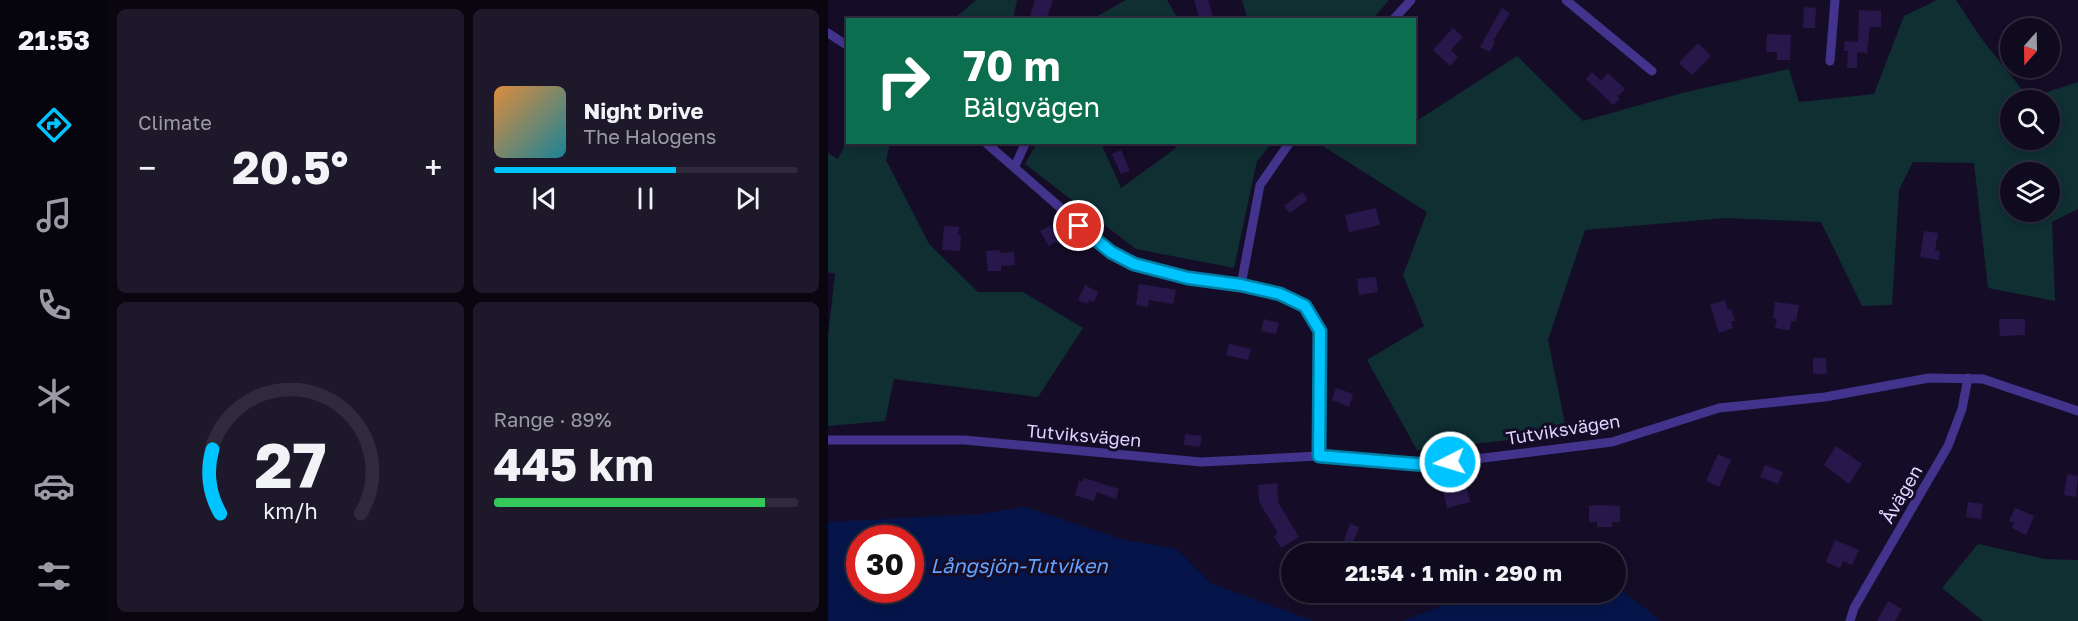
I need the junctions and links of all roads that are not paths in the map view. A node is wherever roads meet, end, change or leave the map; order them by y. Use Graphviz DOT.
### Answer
graph roads {
  1 [pos="1411,0"];
  2 [pos="1566,0"];
  3 [pos="1835,0"];
  4 [pos="1395,18"];
  5 [pos="828,33"];
  6 [pos="846,45"];
  7 [pos="1830,61"];
  8 [pos="1652,71"];
  9 [pos="988,144"];
  10 [pos="1025,144"];
  11 [pos="1289,144"];
  12 [pos="1015,166"];
  13 [pos="1241,285"];
  14 [pos="1968,378"];
  15 [pos="2078,411"];
  16 [pos="828,440"];
  17 [pos="1319,456"];
  18 [pos="1850,621"];
  1 -- 4 [label="street"];
  2 -- 8 [label="street"];
  3 -- 7 [label="street"];
  5 -- 6 [label="street"];
  9 -- 12 [label="street"];
  10 -- 12 [label="street"];
  11 -- 13 [label="street"];
  12 -- 13 [label="street"];
  13 -- 17 [label="street"];
  14 -- 15 [label="street, Tutviksvägen"];
  14 -- 17 [label="street, Tutviksvägen"];
  14 -- 18 [label="street, Åvägen"];
  16 -- 17 [label="street, Tutviksvägen"];
}
